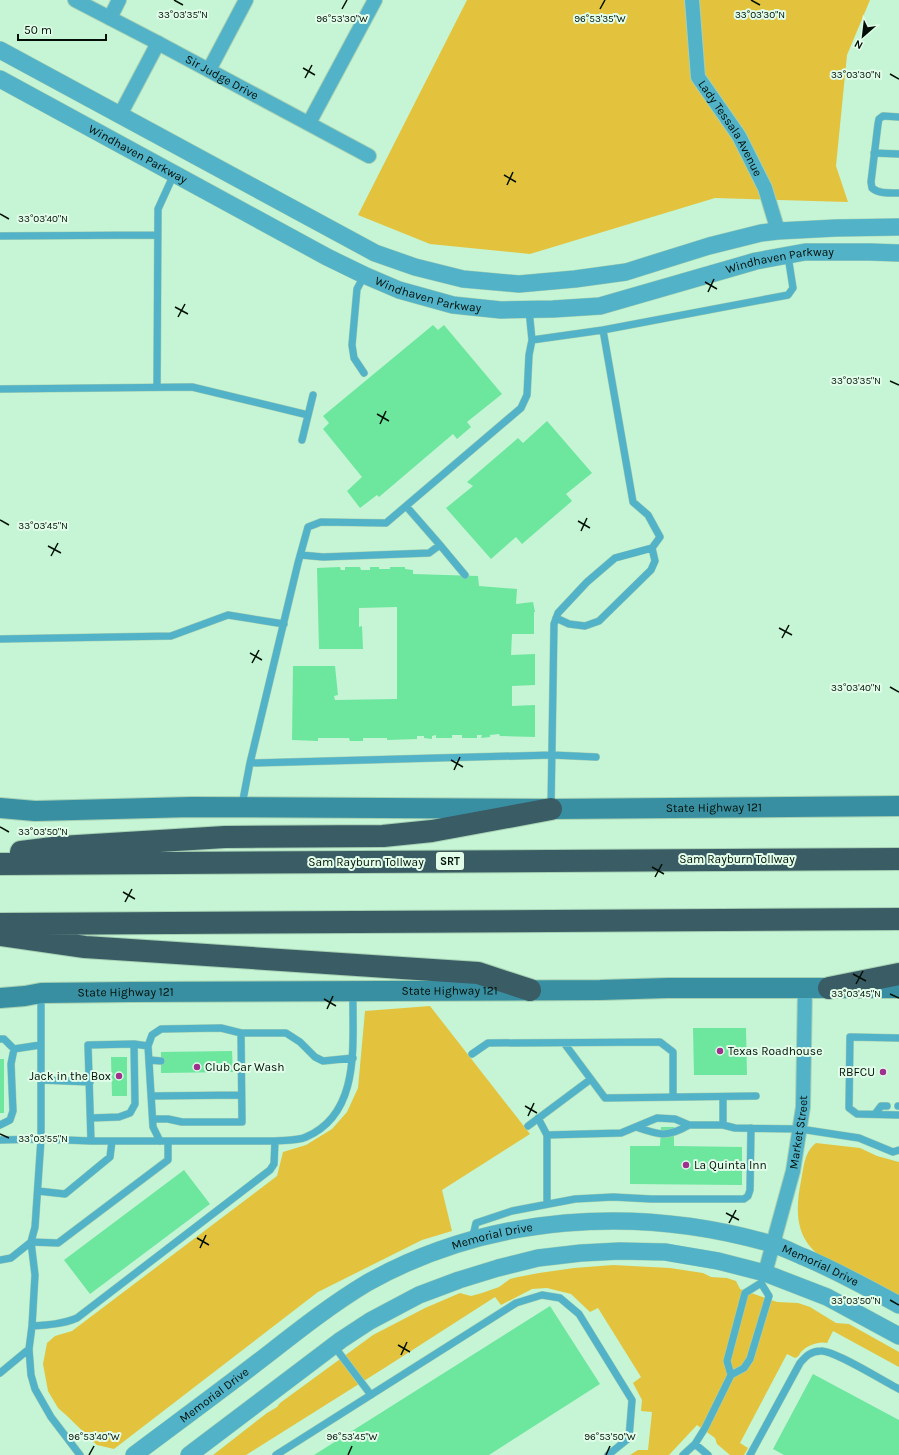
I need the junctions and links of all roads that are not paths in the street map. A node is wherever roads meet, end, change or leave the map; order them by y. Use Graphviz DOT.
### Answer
graph roads {
  1 [pos="75,0"];
  2 [pos="119,0"];
  3 [pos="246,0"];
  4 [pos="375,0"];
  5 [pos="692,0"];
  6 [pos="110,18"];
  7 [pos="158,43"];
  8 [pos="0,50"];
  9 [pos="209,70"];
  10 [pos="0,79"];
  11 [pos="120,115"];
  12 [pos="899,117"];
  13 [pos="309,123"];
  14 [pos="874,153"];
  15 [pos="899,154"];
  16 [pos="369,156"];
  17 [pos="174,174"];
  18 [pos="899,193"];
  19 [pos="899,227"];
  20 [pos="778,231"];
  21 [pos="158,235"];
  22 [pos="0,236"];
  23 [pos="375,253"];
  24 [pos="899,253"];
  25 [pos="788,255"];
  26 [pos="364,275"];
  27 [pos="529,309"];
  28 [pos="603,330"];
  29 [pos="532,340"];
  30 [pos="364,373"];
  31 [pos="156,387"];
  32 [pos="0,389"];
  33 [pos="313,395"];
  34 [pos="308,415"];
  35 [pos="302,440"];
  36 [pos="406,506"];
  37 [pos="440,545"];
  38 [pos="652,548"];
  39 [pos="301,555"];
  40 [pos="465,575"];
  41 [pos="556,618"];
  42 [pos="284,624"];
  43 [pos="0,639"];
  44 [pos="552,755"];
  45 [pos="596,757"];
  46 [pos="250,763"];
  47 [pos="899,806"];
  48 [pos="242,807"];
  49 [pos="0,808"];
  50 [pos="551,809"];
  51 [pos="0,854"];
  52 [pos="899,859"];
  53 [pos="0,864"];
  54 [pos="899,919"];
  55 [pos="0,924"];
  56 [pos="0,935"];
  57 [pos="899,974"];
  58 [pos="805,988"];
  59 [pos="829,988"];
  60 [pos="899,988"];
  61 [pos="353,990"];
  62 [pos="530,990"];
  63 [pos="41,993"];
  64 [pos="0,998"];
  65 [pos="241,1033"];
  66 [pos="899,1038"];
  67 [pos="0,1039"];
  68 [pos="564,1043"];
  69 [pos="134,1044"];
  70 [pos="40,1046"];
  71 [pos="148,1046"];
  72 [pos="14,1049"];
  73 [pos="472,1054"];
  74 [pos="353,1058"];
  75 [pos="150,1060"];
  76 [pos="161,1061"];
  77 [pos="232,1061"];
  78 [pos="241,1061"];
  79 [pos="591,1079"];
  80 [pos="41,1080"];
  81 [pos="90,1082"];
  82 [pos="241,1095"];
  83 [pos="152,1096"];
  84 [pos="756,1096"];
  85 [pos="673,1097"];
  86 [pos="723,1097"];
  87 [pos="888,1106"];
  88 [pos="875,1114"];
  89 [pos="899,1115"];
  90 [pos="91,1118"];
  91 [pos="538,1118"];
  92 [pos="153,1119"];
  93 [pos="0,1125"];
  94 [pos="689,1125"];
  95 [pos="723,1125"];
  96 [pos="528,1126"];
  97 [pos="636,1126"];
  98 [pos="750,1128"];
  99 [pos="800,1129"];
  100 [pos="547,1135"];
  101 [pos="41,1139"];
  102 [pos="0,1140"];
  103 [pos="91,1141"];
  104 [pos="112,1141"];
  105 [pos="160,1141"];
  106 [pos="168,1141"];
  107 [pos="275,1141"];
  108 [pos="899,1150"];
  109 [pos="38,1191"];
  110 [pos="547,1204"];
  111 [pos="472,1240"];
  112 [pos="31,1242"];
  113 [pos="774,1244"];
  114 [pos="0,1260"];
  115 [pos="763,1278"];
  116 [pos="899,1305"];
  117 [pos="32,1326"];
  118 [pos="899,1336"];
  119 [pos="334,1346"];
  120 [pos="29,1349"];
  121 [pos="0,1373"];
  122 [pos="731,1375"];
  123 [pos="899,1389"];
  124 [pos="371,1395"];
  125 [pos="695,1444"];
  126 [pos="80,1455"];
  127 [pos="134,1455"];
  128 [pos="189,1455"];
  129 [pos="276,1455"];
  130 [pos="608,1455"];
  131 [pos="683,1455"];
  132 [pos="708,1455"];
  133 [pos="750,1455"];
  1 -- 6 [label="street, Sir Judge Drive"];
  2 -- 6 [label="street"];
  3 -- 9 [label="street"];
  4 -- 13 [label="street"];
  5 -- 20 [label="street, Lady Tessala Avenue"];
  6 -- 7 [label="street, Sir Judge Drive"];
  7 -- 9 [label="street, Sir Judge Drive"];
  7 -- 11 [label="street"];
  8 -- 11 [label="street, Windhaven Parkway"];
  9 -- 13 [label="street, Sir Judge Drive"];
  10 -- 17 [label="street, Windhaven Parkway"];
  11 -- 23 [label="street, Windhaven Parkway"];
  12 -- 14 [label="lane"];
  13 -- 16 [label="street, Sir Judge Drive"];
  14 -- 15 [label="lane"];
  14 -- 18 [label="lane"];
  17 -- 21 [label="lane"];
  17 -- 26 [label="street, Windhaven Parkway"];
  19 -- 20 [label="street, Windhaven Parkway"];
  20 -- 23 [label="street, Windhaven Parkway"];
  20 -- 25 [label="street"];
  21 -- 22 [label="lane"];
  21 -- 31 [label="lane"];
  23 -- 26 [label="street"];
  24 -- 25 [label="street, Windhaven Parkway"];
  25 -- 27 [label="street, Windhaven Parkway"];
  25 -- 28 [label="lane"];
  26 -- 27 [label="street, Windhaven Parkway"];
  26 -- 30 [label="lane"];
  27 -- 29 [label="lane"];
  28 -- 29 [label="lane"];
  28 -- 38 [label="lane"];
  29 -- 36 [label="lane"];
  31 -- 32 [label="lane"];
  31 -- 34 [label="lane"];
  33 -- 34 [label="lane"];
  34 -- 35 [label="lane"];
  36 -- 37 [label="lane"];
  36 -- 39 [label="lane"];
  37 -- 39 [label="lane"];
  37 -- 40 [label="lane"];
  38 -- 41 [label="lane"];
  38 -- 41 [label="lane"];
  39 -- 42 [label="lane"];
  41 -- 44 [label="lane"];
  42 -- 43 [label="lane"];
  42 -- 46 [label="lane"];
  44 -- 45 [label="lane"];
  44 -- 46 [label="lane"];
  44 -- 50 [label="lane"];
  46 -- 48 [label="lane"];
  47 -- 50 [label="main road, State Highway 121"];
  48 -- 49 [label="main road, State Highway 121"];
  48 -- 50 [label="main road, State Highway 121"];
  50 -- 51 [label="highway"];
  52 -- 53 [label="highway, Sam Rayburn Tollway / SRT"];
  54 -- 55 [label="highway"];
  56 -- 62 [label="highway"];
  57 -- 59 [label="highway"];
  58 -- 59 [label="main road, State Highway 121"];
  58 -- 62 [label="main road, State Highway 121"];
  58 -- 99 [label="street, Market Street"];
  59 -- 60 [label="main road, State Highway 121"];
  61 -- 62 [label="main road, State Highway 121"];
  61 -- 63 [label="main road, State Highway 121"];
  61 -- 74 [label="lane"];
  63 -- 64 [label="main road, State Highway 121"];
  63 -- 70 [label="lane"];
  65 -- 71 [label="lane"];
  65 -- 74 [label="lane"];
  65 -- 78 [label="lane"];
  66 -- 88 [label="lane"];
  67 -- 72 [label="lane"];
  68 -- 73 [label="lane"];
  68 -- 79 [label="lane"];
  68 -- 85 [label="lane"];
  69 -- 71 [label="lane"];
  69 -- 81 [label="lane"];
  69 -- 90 [label="lane"];
  70 -- 72 [label="lane"];
  70 -- 80 [label="lane"];
  71 -- 75 [label="lane"];
  72 -- 93 [label="lane"];
  74 -- 107 [label="lane"];
  75 -- 76 [label="lane"];
  75 -- 83 [label="lane"];
  77 -- 78 [label="lane"];
  78 -- 82 [label="lane"];
  79 -- 85 [label="lane"];
  79 -- 91 [label="lane"];
  80 -- 81 [label="lane"];
  80 -- 101 [label="lane"];
  81 -- 90 [label="lane"];
  82 -- 83 [label="lane"];
  82 -- 92 [label="lane"];
  83 -- 92 [label="lane"];
  84 -- 86 [label="lane"];
  85 -- 86 [label="lane"];
  86 -- 95 [label="lane"];
  87 -- 88 [label="lane"];
  88 -- 89 [label="lane"];
  90 -- 103 [label="lane"];
  91 -- 96 [label="lane"];
  91 -- 100 [label="lane"];
  92 -- 105 [label="lane"];
  94 -- 95 [label="lane"];
  94 -- 97 [label="lane"];
  94 -- 97 [label="lane"];
  95 -- 98 [label="lane"];
  97 -- 100 [label="lane"];
  98 -- 99 [label="lane"];
  98 -- 110 [label="lane"];
  99 -- 108 [label="lane"];
  99 -- 113 [label="street, Market Street"];
  100 -- 110 [label="lane"];
  101 -- 102 [label="lane"];
  101 -- 103 [label="lane"];
  101 -- 109 [label="lane"];
  103 -- 104 [label="lane"];
  104 -- 105 [label="lane"];
  104 -- 109 [label="lane"];
  105 -- 106 [label="lane"];
  106 -- 107 [label="lane"];
  106 -- 112 [label="lane"];
  107 -- 117 [label="lane"];
  109 -- 112 [label="lane"];
  110 -- 111 [label="lane"];
  111 -- 113 [label="street, Memorial Drive"];
  111 -- 127 [label="street, Memorial Drive"];
  112 -- 114 [label="lane"];
  112 -- 117 [label="lane"];
  113 -- 115 [label="street, Market Street"];
  113 -- 116 [label="street, Memorial Drive"];
  115 -- 118 [label="street, Memorial Drive"];
  115 -- 119 [label="street, Memorial Drive"];
  115 -- 122 [label="lane"];
  115 -- 122 [label="lane"];
  117 -- 120 [label="lane"];
  119 -- 124 [label="lane"];
  119 -- 128 [label="street, Memorial Drive"];
  120 -- 121 [label="lane"];
  120 -- 126 [label="lane"];
  122 -- 125 [label="lane"];
  123 -- 133 [label="lane"];
  124 -- 129 [label="lane"];
  124 -- 130 [label="lane"];
  125 -- 131 [label="lane"];
  125 -- 132 [label="lane"];
}
